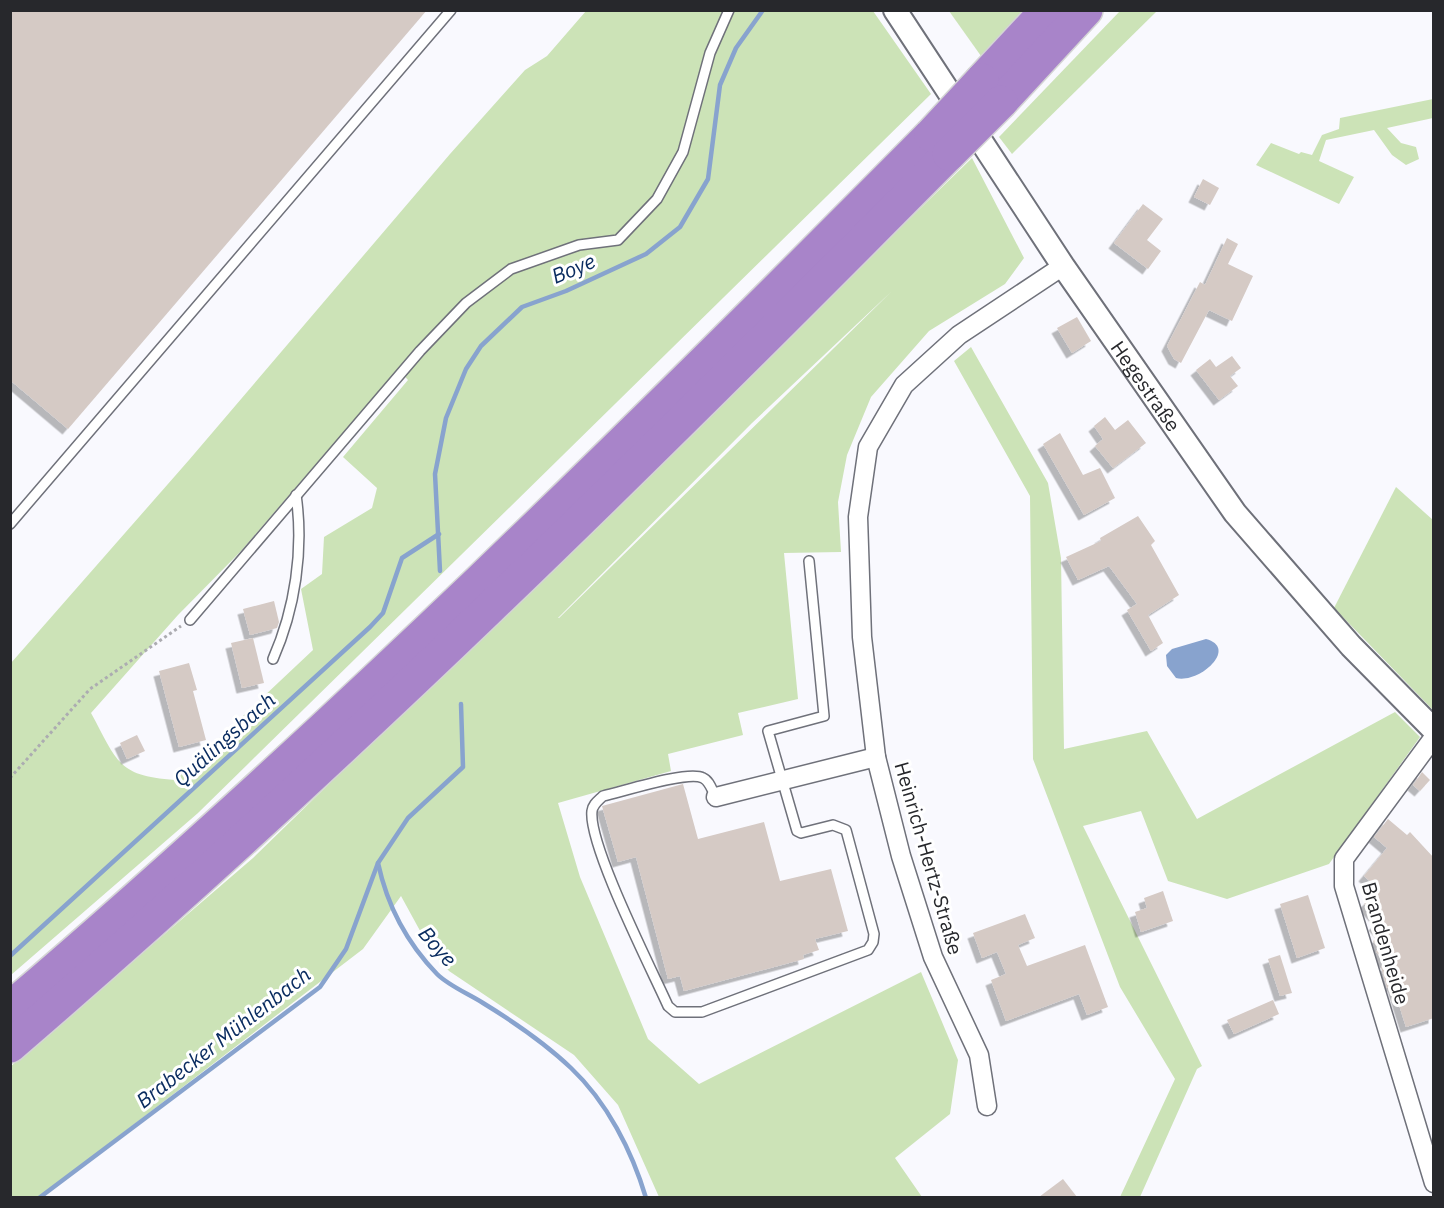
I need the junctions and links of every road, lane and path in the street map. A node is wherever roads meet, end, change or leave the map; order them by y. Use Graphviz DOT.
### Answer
graph roads {
  1 [pos="451,10"];
  2 [pos="729,10"];
  3 [pos="895,10"];
  4 [pos="1047,10"];
  5 [pos="1086,10"];
  6 [pos="991,91"];
  7 [pos="940,145"];
  8 [pos="1063,266"];
  9 [pos="296,495"];
  10 [pos="10,524"];
  11 [pos="808,561"];
  12 [pos="190,620"];
  13 [pos="273,659"];
  14 [pos="1434,730"];
  15 [pos="1434,737"];
  16 [pos="876,757"];
  17 [pos="10,778"];
  18 [pos="781,781"];
  19 [pos="716,797"];
  20 [pos="10,1008"];
  21 [pos="10,1046"];
  22 [pos="987,1106"];
  23 [pos="1434,1182"];
  1 -- 10 [label="lane"];
  2 -- 9 [label="lane"];
  3 -- 8 [label="street, Hegestraße"];
  4 -- 6 [label="highway"];
  5 -- 6 [label="highway"];
  6 -- 7 [label="highway, bridge"];
  7 -- 20 [label="highway"];
  7 -- 21 [label="highway"];
  8 -- 14 [label="street, Hegestraße"];
  8 -- 16 [label="street, Heinrich-Hertz-Straße"];
  9 -- 12 [label="lane"];
  9 -- 13 [label="lane"];
  11 -- 18 [label="lane"];
  12 -- 17 [label="path"];
  15 -- 23 [label="street, Brandenheide"];
  16 -- 18 [label="street, Heinrich-Hertz-Straße"];
  16 -- 22 [label="street, Heinrich-Hertz-Straße"];
  18 -- 19 [label="street, Heinrich-Hertz-Straße"];
  18 -- 19 [label="lane"];
}
